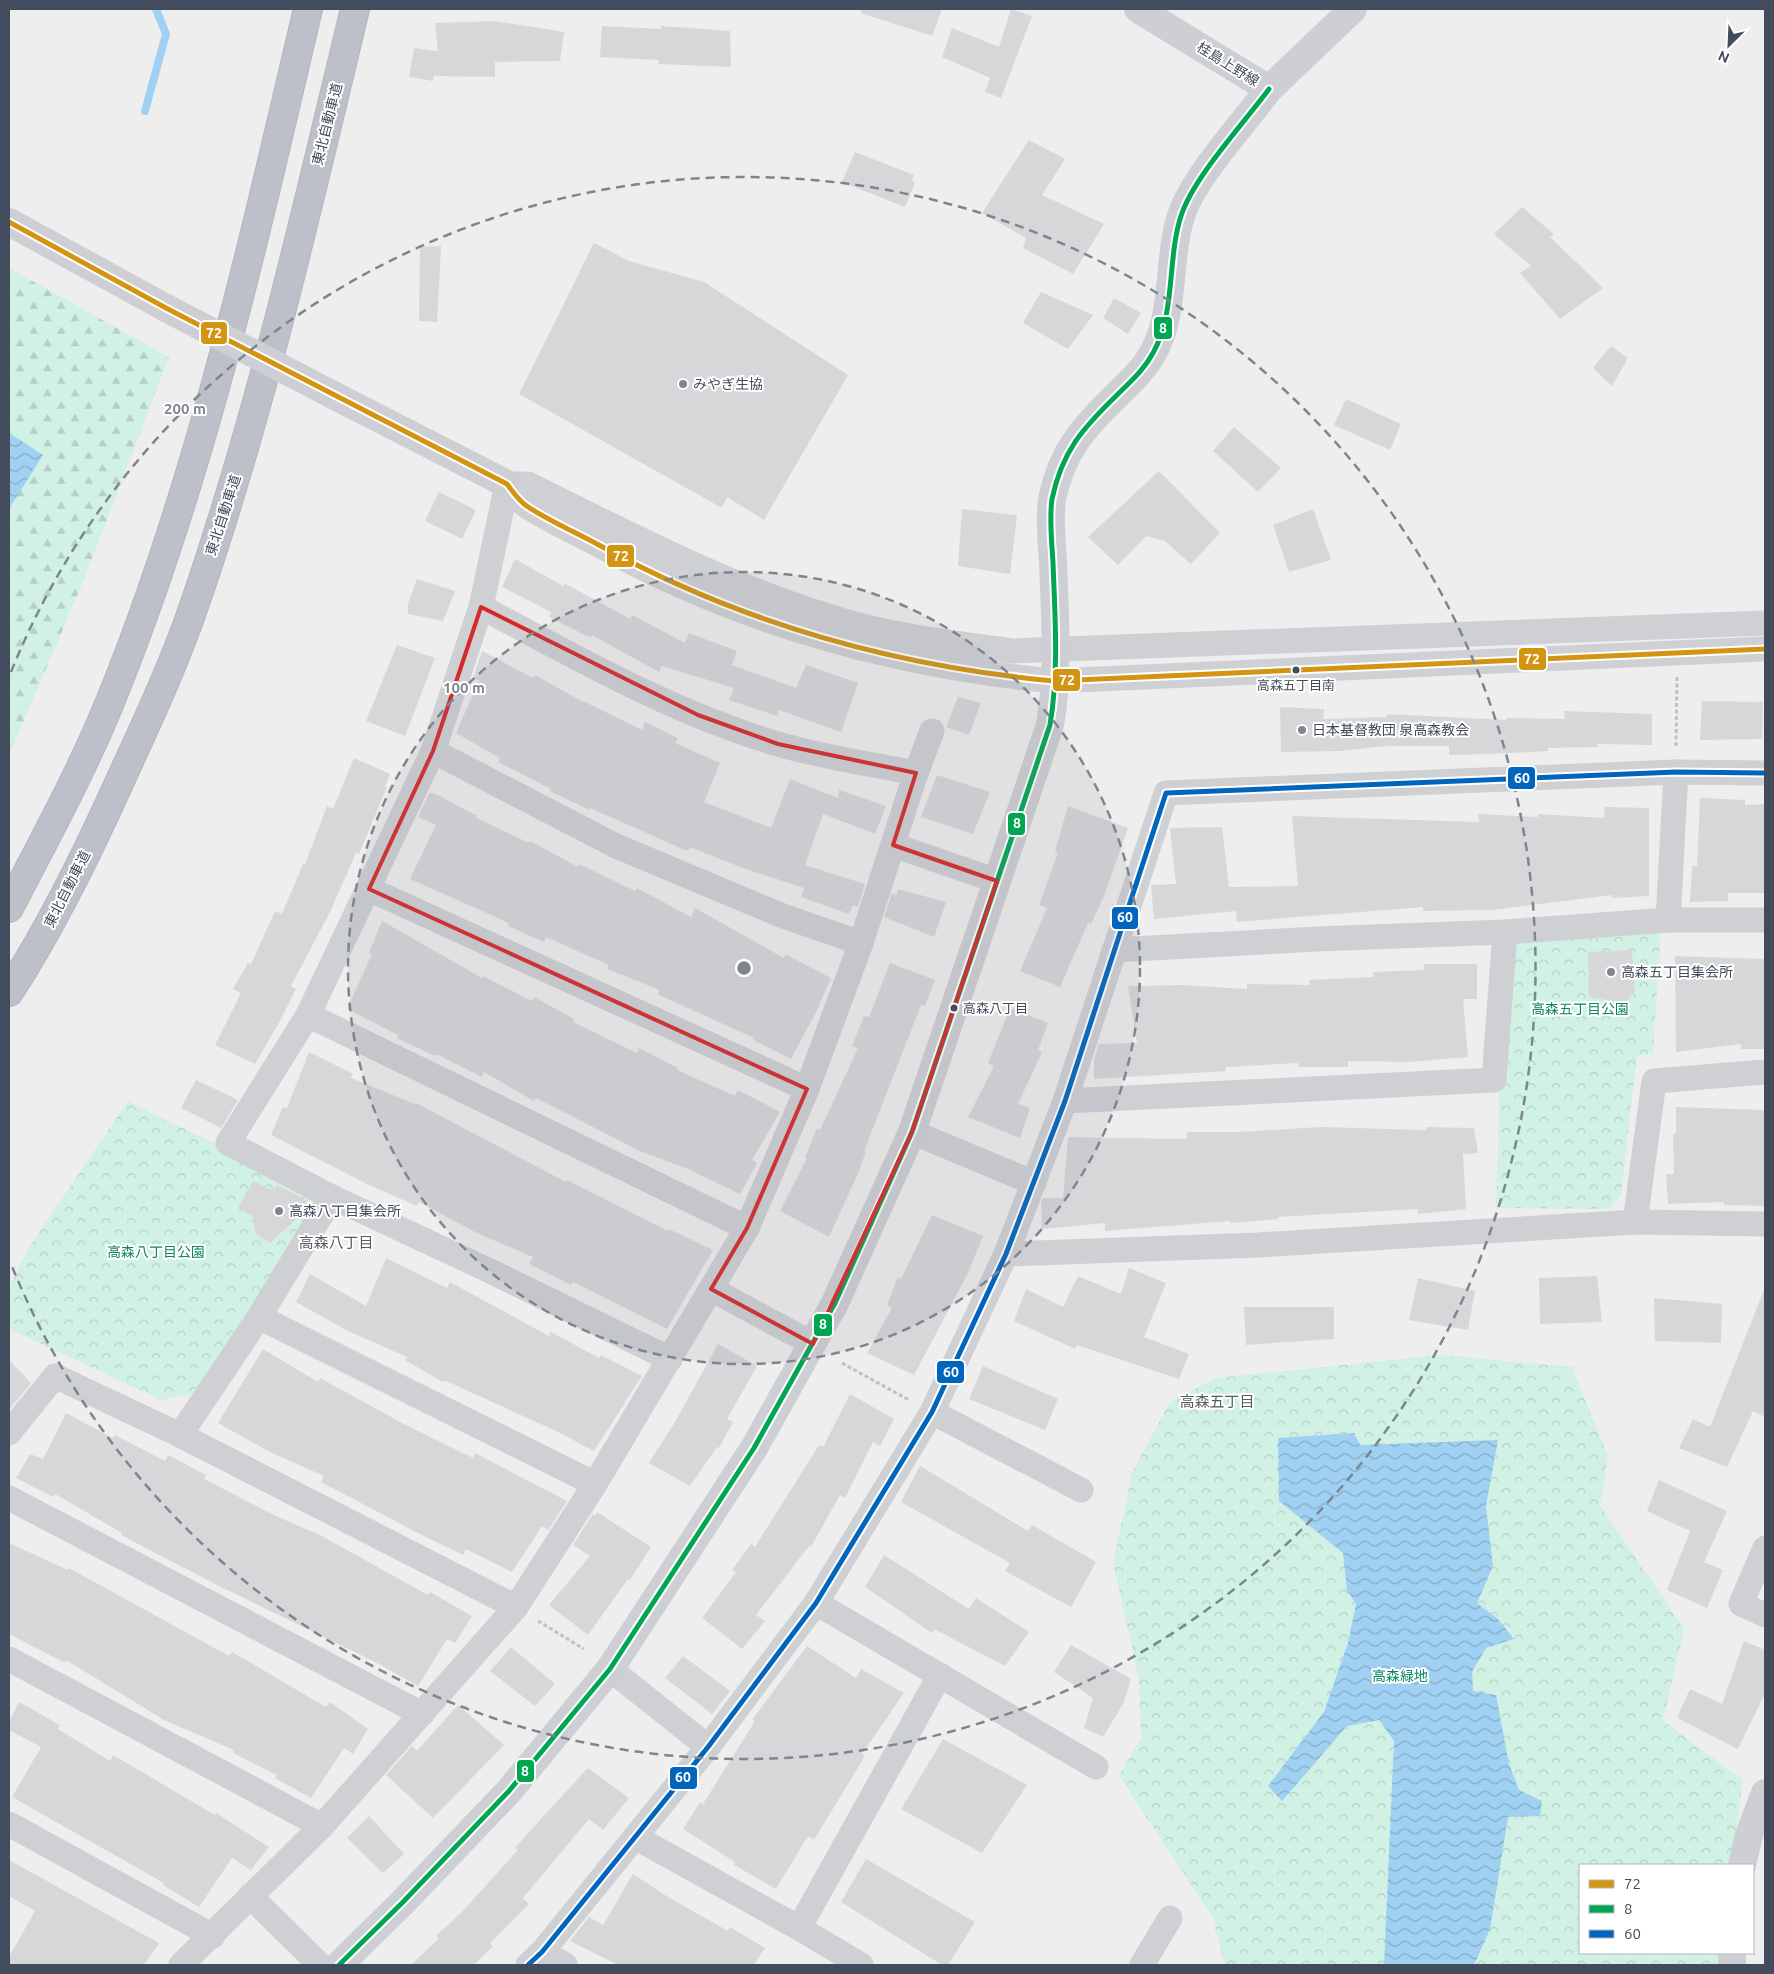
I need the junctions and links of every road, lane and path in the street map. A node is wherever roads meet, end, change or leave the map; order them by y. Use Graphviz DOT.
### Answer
graph roads {
  1 [pos="308,9"];
  2 [pos="355,9"];
  3 [pos="1138,9"];
  4 [pos="1353,9"];
  5 [pos="1269,89"];
  6 [pos="9,222"];
  7 [pos="507,484"];
  8 [pos="481,607"];
  9 [pos="1765,623"];
  10 [pos="1055,649"];
  11 [pos="1765,649"];
  12 [pos="1677,676"];
  13 [pos="1054,681"];
  14 [pos="932,731"];
  15 [pos="433,751"];
  16 [pos="1676,772"];
  17 [pos="1765,773"];
  18 [pos="916,774"];
  19 [pos="893,845"];
  20 [pos="997,881"];
  21 [pos="369,889"];
  22 [pos="9,908"];
  23 [pos="1668,920"];
  24 [pos="1765,920"];
  25 [pos="1505,932"];
  26 [pos="861,943"];
  27 [pos="1114,950"];
  28 [pos="9,992"];
  29 [pos="308,1016"];
  30 [pos="1765,1072"];
  31 [pos="807,1089"];
  32 [pos="1065,1100"];
  33 [pos="912,1132"];
  34 [pos="1034,1183"];
  35 [pos="332,1197"];
  36 [pos="1635,1222"];
  37 [pos="1765,1224"];
  38 [pos="746,1228"];
  39 [pos="1006,1254"];
  40 [pos="710,1289"];
  41 [pos="259,1317"];
  42 [pos="813,1344"];
  43 [pos="670,1360"];
  44 [pos="842,1363"];
  45 [pos="932,1412"];
  46 [pos="9,1433"];
  47 [pos="180,1434"];
  48 [pos="595,1484"];
  49 [pos="1081,1490"];
  50 [pos="9,1498"];
  51 [pos="1765,1548"];
  52 [pos="816,1603"];
  53 [pos="516,1607"];
  54 [pos="1765,1615"];
  55 [pos="584,1649"];
  56 [pos="9,1659"];
  57 [pos="610,1669"];
  58 [pos="940,1675"];
  59 [pos="422,1714"];
  60 [pos="708,1747"];
  61 [pos="1096,1767"];
  62 [pos="1765,1794"];
  63 [pos="9,1824"];
  64 [pos="322,1826"];
  65 [pos="635,1837"];
  66 [pos="1742,1864"];
  67 [pos="250,1896"];
  68 [pos="1170,1918"];
  69 [pos="799,1928"];
  70 [pos="213,1936"];
  71 [pos="535,1959"];
  72 [pos="181,1965"];
  73 [pos="320,1965"];
  74 [pos="339,1965"];
  75 [pos="565,1965"];
  76 [pos="861,1965"];
  77 [pos="1142,1965"];
  1 -- 22 [label="highway"];
  2 -- 28 [label="highway, 東北自動車道"];
  3 -- 5 [label="street, 桂島上野線"];
  4 -- 5 [label="street, 桂島上野線"];
  5 -- 10 [label="street"];
  6 -- 7 [label="street, bridge"];
  7 -- 8 [label="street"];
  7 -- 10 [label="street"];
  7 -- 13 [label="street"];
  8 -- 15 [label="street"];
  8 -- 18 [label="street"];
  9 -- 10 [label="street"];
  10 -- 13 [label="street"];
  11 -- 13 [label="street"];
  12 -- 16 [label="path"];
  13 -- 20 [label="street"];
  14 -- 18 [label="street"];
  15 -- 21 [label="street"];
  15 -- 26 [label="street"];
  16 -- 17 [label="street"];
  16 -- 23 [label="street"];
  16 -- 27 [label="street"];
  18 -- 19 [label="street"];
  19 -- 20 [label="street"];
  19 -- 26 [label="street"];
  20 -- 33 [label="street"];
  21 -- 29 [label="street"];
  21 -- 31 [label="street"];
  23 -- 24 [label="street"];
  23 -- 25 [label="street"];
  25 -- 27 [label="street"];
  25 -- 32 [label="street"];
  26 -- 31 [label="street"];
  27 -- 32 [label="street"];
  29 -- 35 [label="street"];
  29 -- 38 [label="street"];
  30 -- 36 [label="street"];
  31 -- 38 [label="street"];
  32 -- 34 [label="street"];
  33 -- 34 [label="street"];
  33 -- 42 [label="street"];
  34 -- 39 [label="street"];
  35 -- 41 [label="street"];
  35 -- 43 [label="street"];
  36 -- 37 [label="street"];
  36 -- 39 [label="street"];
  38 -- 40 [label="street"];
  39 -- 45 [label="street"];
  40 -- 42 [label="street"];
  40 -- 43 [label="street"];
  41 -- 47 [label="street"];
  41 -- 48 [label="street"];
  42 -- 57 [label="street"];
  43 -- 48 [label="street"];
  44 -- 45 [label="path"];
  45 -- 49 [label="street"];
  45 -- 52 [label="street"];
  46 -- 47 [label="street"];
  47 -- 53 [label="street"];
  48 -- 53 [label="street"];
  50 -- 59 [label="street"];
  51 -- 54 [label="street"];
  52 -- 58 [label="street"];
  52 -- 60 [label="street"];
  53 -- 55 [label="path"];
  53 -- 59 [label="street"];
  56 -- 64 [label="street"];
  57 -- 60 [label="street"];
  57 -- 74 [label="street"];
  58 -- 61 [label="street"];
  58 -- 69 [label="street"];
  59 -- 64 [label="street"];
  60 -- 65 [label="street"];
  62 -- 66 [label="street"];
  63 -- 70 [label="street"];
  64 -- 67 [label="street"];
  65 -- 69 [label="street"];
  65 -- 71 [label="street"];
  67 -- 70 [label="street"];
  67 -- 73 [label="street"];
  68 -- 77 [label="street"];
  69 -- 76 [label="street"];
  70 -- 72 [label="street"];
  71 -- 75 [label="street"];
}
